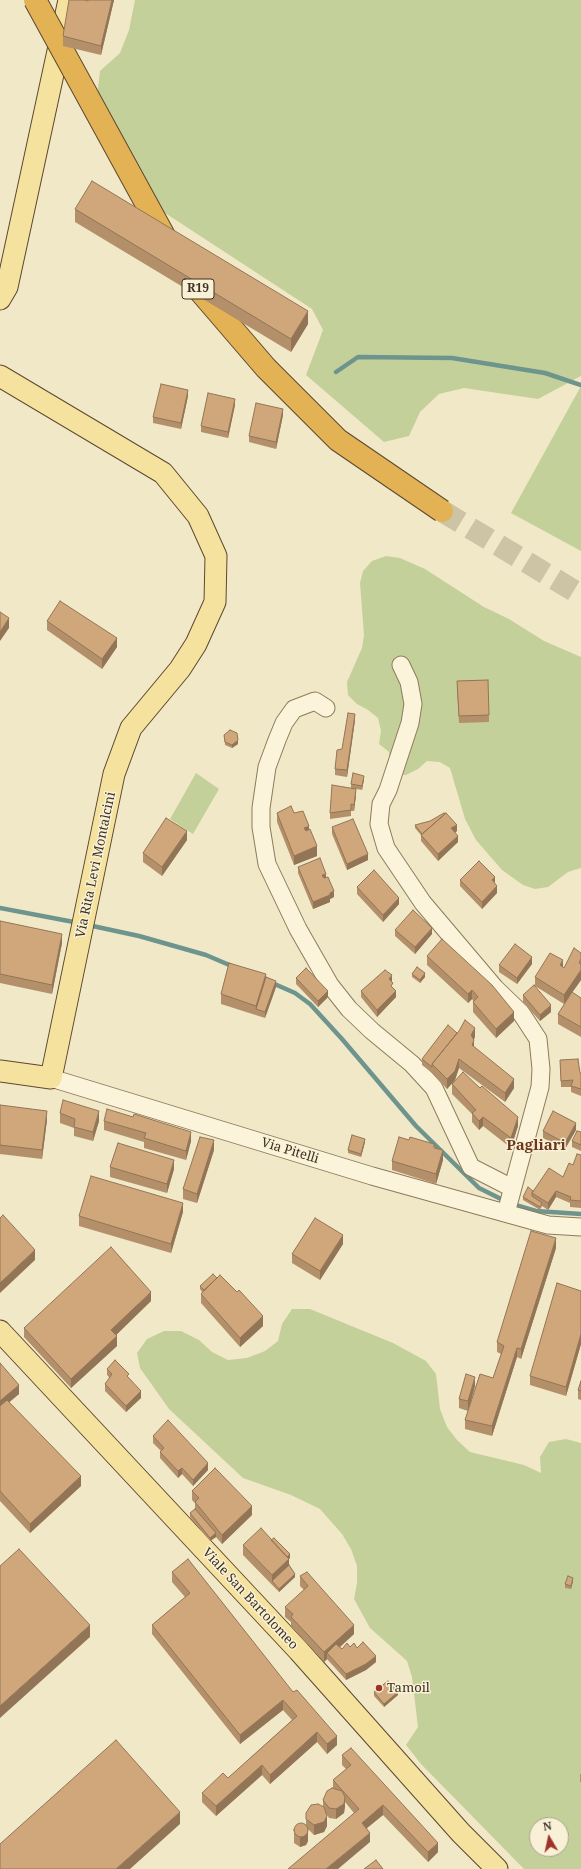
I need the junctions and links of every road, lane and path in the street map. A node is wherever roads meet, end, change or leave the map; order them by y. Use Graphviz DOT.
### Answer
graph roads {
  1 [pos="35,0"];
  2 [pos="69,0"];
  3 [pos="0,299"];
  4 [pos="0,376"];
  5 [pos="442,511"];
  6 [pos="401,665"];
  7 [pos="326,708"];
  8 [pos="0,1071"];
  9 [pos="51,1078"];
  10 [pos="511,1190"];
  11 [pos="506,1213"];
  12 [pos="581,1228"];
  13 [pos="0,1331"];
  14 [pos="497,1869"];
  1 -- 5 [label="highway, R19, bridge"];
  2 -- 3 [label="main road"];
  4 -- 9 [label="main road, Via Rita Levi Montalcini"];
  6 -- 10 [label="street"];
  7 -- 10 [label="street"];
  8 -- 9 [label="main road, Via Pitelli"];
  9 -- 11 [label="street, Via Pitelli"];
  10 -- 11 [label="street"];
  11 -- 12 [label="street, Via Pitelli"];
  13 -- 14 [label="main road, Viale San Bartolomeo"];
}
